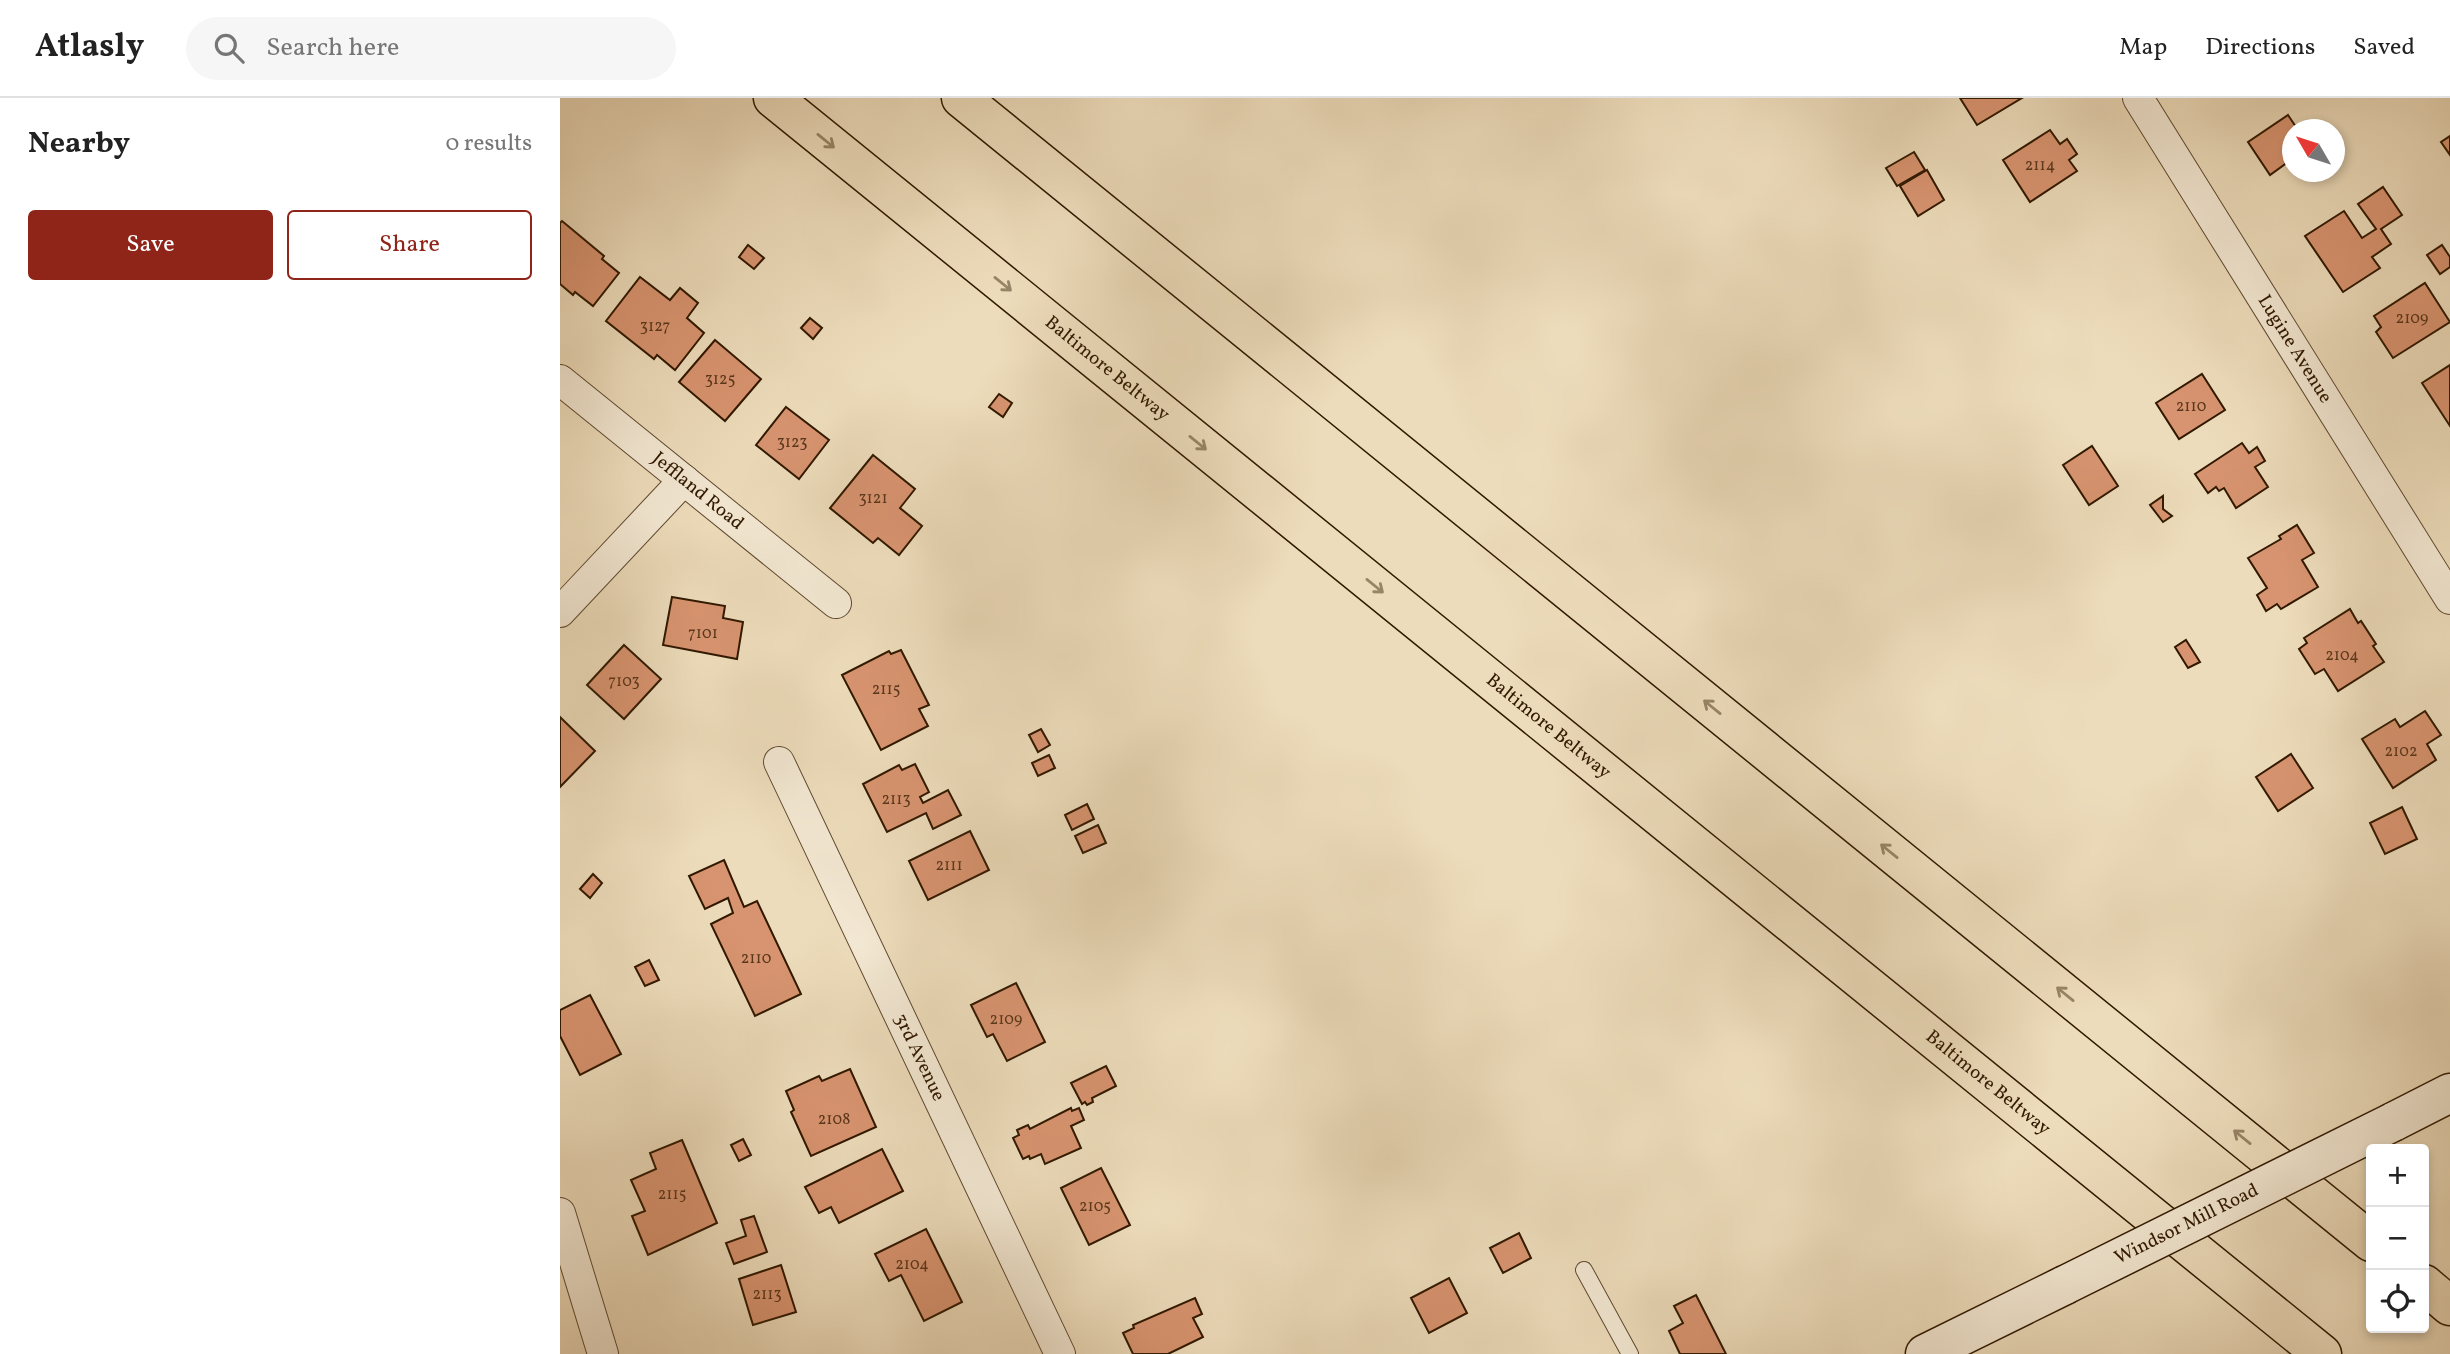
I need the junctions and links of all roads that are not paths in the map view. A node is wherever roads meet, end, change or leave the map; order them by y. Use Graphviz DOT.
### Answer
graph roads {
  1 [pos="773,98"];
  2 [pos="961,98"];
  3 [pos="2138,98"];
  4 [pos="560,380"];
  5 [pos="684,480"];
  6 [pos="2450,599"];
  7 [pos="836,603"];
  8 [pos="560,612"];
  9 [pos="779,762"];
  10 [pos="2450,1093"];
  11 [pos="560,1213"];
  12 [pos="2366,1238"];
  13 [pos="1584,1270"];
  14 [pos="2429,1288"];
  15 [pos="2450,1306"];
  16 [pos="603,1354"];
  17 [pos="1060,1354"];
  18 [pos="1630,1354"];
  19 [pos="1925,1354"];
  20 [pos="2322,1354"];
  1 -- 20 [label="highway, Baltimore Beltway, one-way"];
  12 -- 2 [label="highway, one-way"];
  3 -- 6 [label="street, Lugine Avenue"];
  4 -- 5 [label="street, Jeffland Road"];
  5 -- 7 [label="street, Jeffland Road"];
  5 -- 8 [label="street"];
  9 -- 17 [label="street, 3rd Avenue"];
  10 -- 19 [label="main road, Windsor Mill Road, bridge"];
  11 -- 16 [label="street"];
  13 -- 18 [label="lane"];
  14 -- 15 [label="highway"];
}
